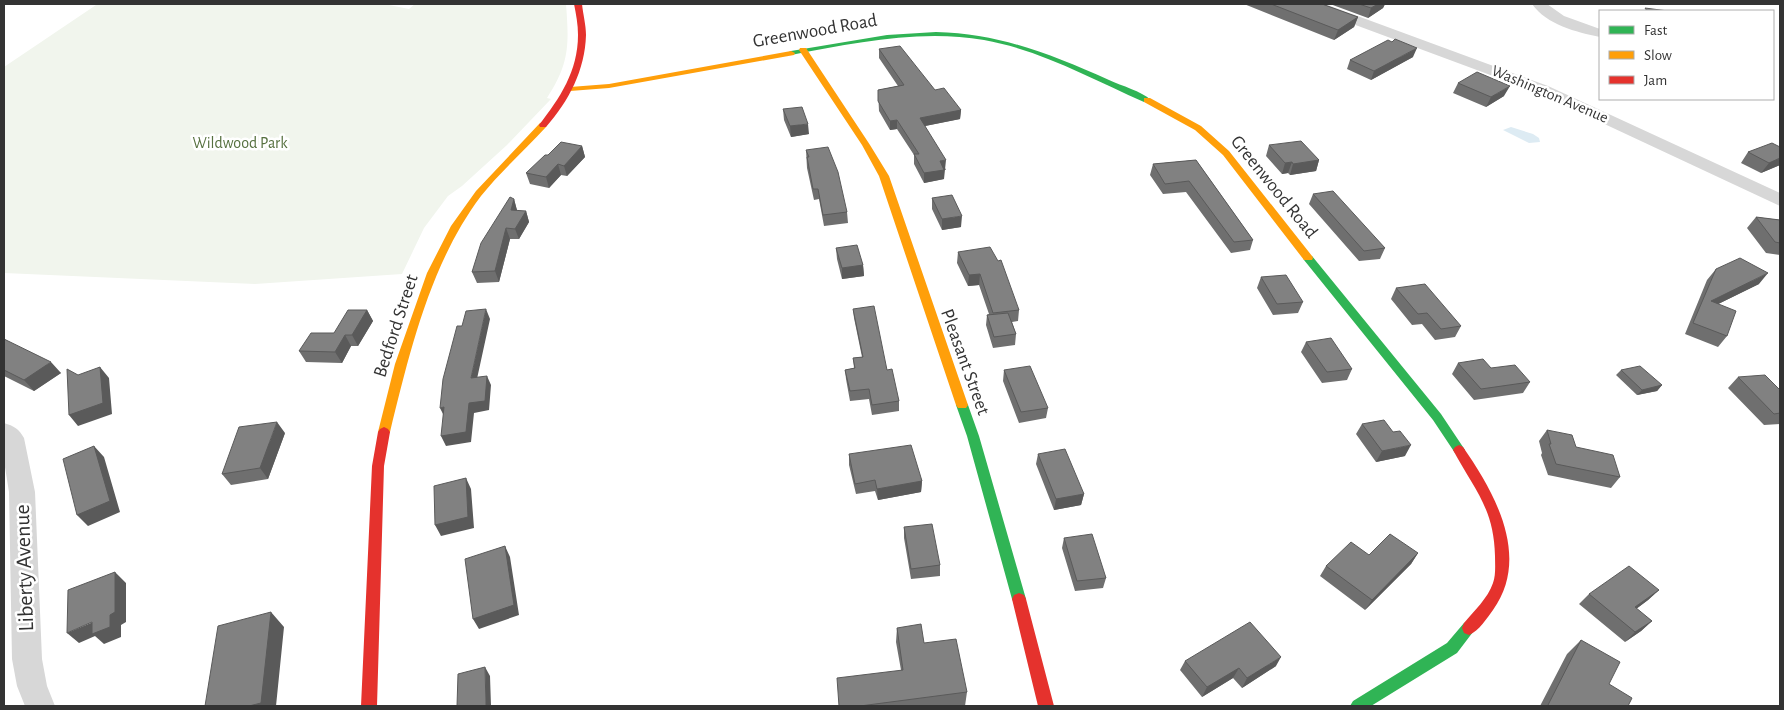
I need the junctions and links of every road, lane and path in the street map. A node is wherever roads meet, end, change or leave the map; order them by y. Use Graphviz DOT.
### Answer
graph roads {
  1 [pos="578,4"];
  2 [pos="1312,4"];
  3 [pos="1539,4"];
  4 [pos="1599,33"];
  5 [pos="803,50"];
  6 [pos="570,89"];
  7 [pos="1780,200"];
  8 [pos="4,432"];
  9 [pos="40,706"];
  10 [pos="369,706"];
  11 [pos="1046,706"];
  12 [pos="1358,706"];
  1 -- 6 [label="street, Bedford Street"];
  2 -- 7 [label="street, Washington Avenue"];
  3 -- 4 [label="street"];
  5 -- 6 [label="street, Greenwood Road"];
  5 -- 11 [label="street, Pleasant Street"];
  5 -- 12 [label="street, Greenwood Road"];
  6 -- 10 [label="street, Bedford Street"];
  8 -- 9 [label="street, Liberty Avenue"];
}
